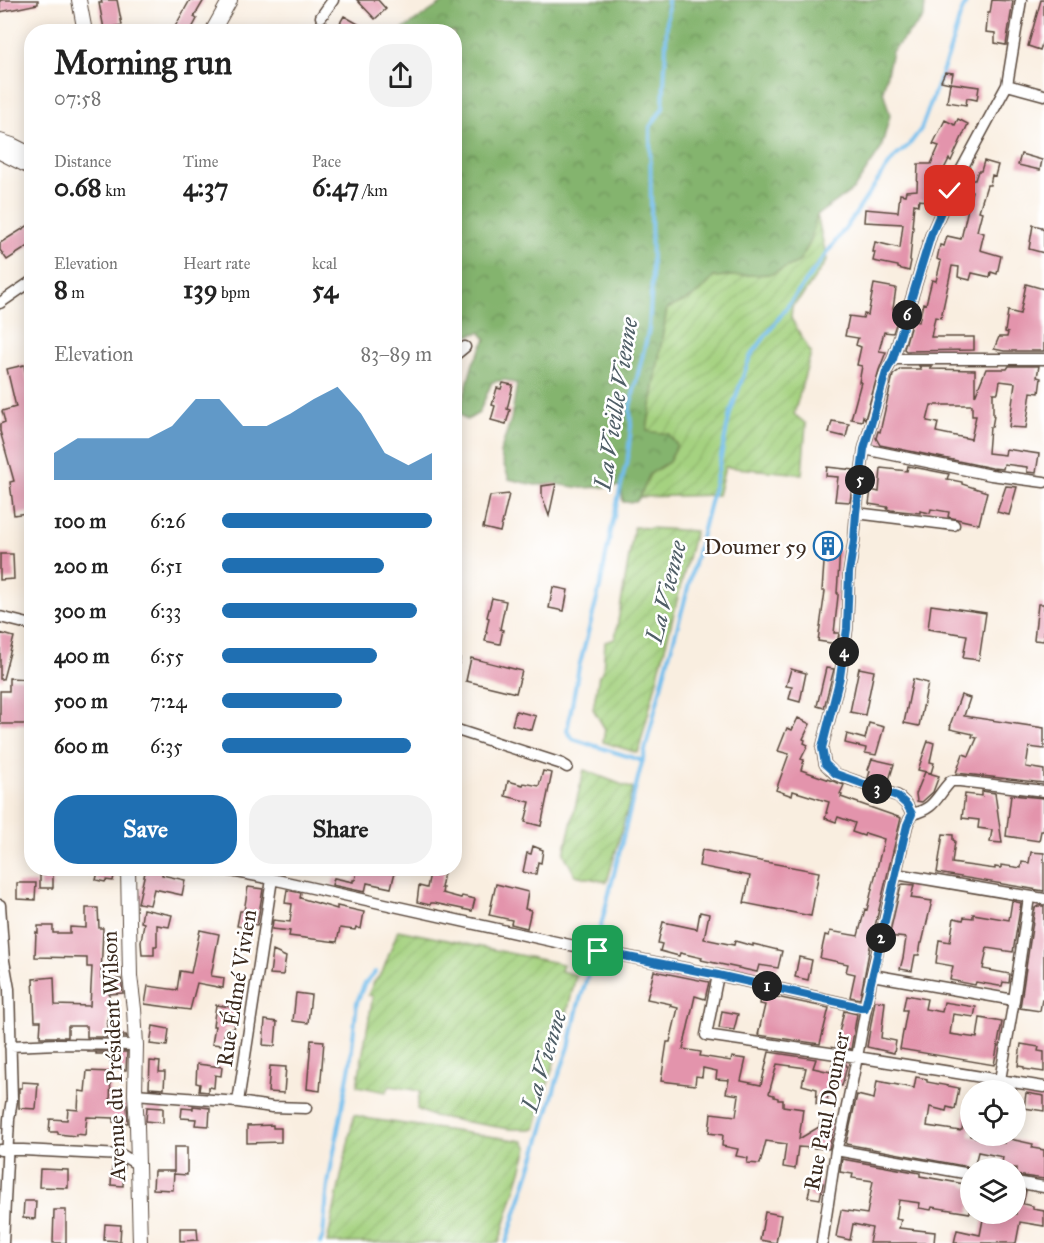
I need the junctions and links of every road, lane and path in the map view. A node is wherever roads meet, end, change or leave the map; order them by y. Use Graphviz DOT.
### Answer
graph roads {
  1 [pos="79,0"];
  2 [pos="230,0"];
  3 [pos="333,0"];
  4 [pos="1021,0"];
  5 [pos="321,17"];
  6 [pos="84,24"];
  7 [pos="216,24"];
  8 [pos="1007,86"];
  9 [pos="1044,95"];
  10 [pos="0,141"];
  11 [pos="0,152"];
  12 [pos="24,152"];
  13 [pos="24,164"];
  14 [pos="24,287"];
  15 [pos="0,303"];
  16 [pos="465,347"];
  17 [pos="462,349"];
  18 [pos="893,359"];
  19 [pos="1044,359"];
  20 [pos="864,449"];
  21 [pos="1044,482"];
  22 [pos="856,513"];
  23 [pos="954,525"];
  24 [pos="0,617"];
  25 [pos="24,623"];
  26 [pos="462,732"];
  27 [pos="567,767"];
  28 [pos="1044,791"];
  29 [pos="912,814"];
  30 [pos="896,874"];
  31 [pos="128,876"];
  32 [pos="257,876"];
  33 [pos="272,879"];
  34 [pos="1029,897"];
  35 [pos="1044,899"];
  36 [pos="0,905"];
  37 [pos="718,975"];
  38 [pos="872,975"];
  39 [pos="1014,1000"];
  40 [pos="865,1008"];
  41 [pos="136,1045"];
  42 [pos="10,1046"];
  43 [pos="857,1057"];
  44 [pos="1000,1080"];
  45 [pos="1026,1084"];
  46 [pos="1044,1087"];
  47 [pos="135,1094"];
  48 [pos="238,1102"];
  49 [pos="306,1108"];
  50 [pos="137,1141"];
  51 [pos="4,1150"];
  52 [pos="836,1150"];
  53 [pos="122,1155"];
  54 [pos="138,1166"];
  55 [pos="960,1172"];
  56 [pos="1026,1184"];
  57 [pos="1044,1187"];
  58 [pos="822,1242"];
  59 [pos="3,1243"];
  60 [pos="140,1243"];
  61 [pos="834,1243"];
  1 -- 6 [label="street"];
  2 -- 7 [label="street"];
  3 -- 5 [label="street"];
  4 -- 8 [label="street"];
  8 -- 9 [label="street"];
  8 -- 18 [label="street"];
  10 -- 12 [label="street"];
  11 -- 13 [label="street"];
  14 -- 15 [label="street"];
  16 -- 17 [label="street"];
  18 -- 19 [label="street"];
  18 -- 20 [label="street"];
  20 -- 21 [label="street"];
  20 -- 22 [label="street"];
  22 -- 23 [label="street"];
  22 -- 29 [label="street"];
  24 -- 25 [label="street"];
  26 -- 27 [label="street"];
  28 -- 29 [label="street"];
  29 -- 30 [label="street, Rue Paul Doumer"];
  30 -- 34 [label="street"];
  30 -- 38 [label="street, Rue Paul Doumer"];
  31 -- 41 [label="street, Avenue du Président Wilson"];
  32 -- 33 [label="street"];
  33 -- 37 [label="street"];
  33 -- 48 [label="street, Rue Édmé Vivien"];
  34 -- 35 [label="street"];
  34 -- 39 [label="street"];
  36 -- 42 [label="street"];
  37 -- 40 [label="street"];
  37 -- 43 [label="street"];
  38 -- 39 [label="street"];
  38 -- 40 [label="street, Rue Paul Doumer"];
  39 -- 44 [label="street"];
  40 -- 43 [label="street, Rue Paul Doumer"];
  41 -- 42 [label="street"];
  41 -- 47 [label="street, Avenue du Président Wilson"];
  42 -- 51 [label="street"];
  43 -- 44 [label="street"];
  43 -- 52 [label="street, Rue Paul Doumer"];
  45 -- 46 [label="street"];
  47 -- 48 [label="street"];
  47 -- 50 [label="street, Avenue du Président Wilson"];
  48 -- 49 [label="street"];
  50 -- 53 [label="street"];
  50 -- 54 [label="street, Avenue du Président Wilson"];
  51 -- 53 [label="street"];
  51 -- 59 [label="street"];
  52 -- 55 [label="street"];
  52 -- 58 [label="street, Rue Paul Doumer"];
  53 -- 54 [label="street"];
  54 -- 60 [label="street, Avenue du Président Wilson"];
  56 -- 57 [label="street"];
  58 -- 61 [label="street"];
}
